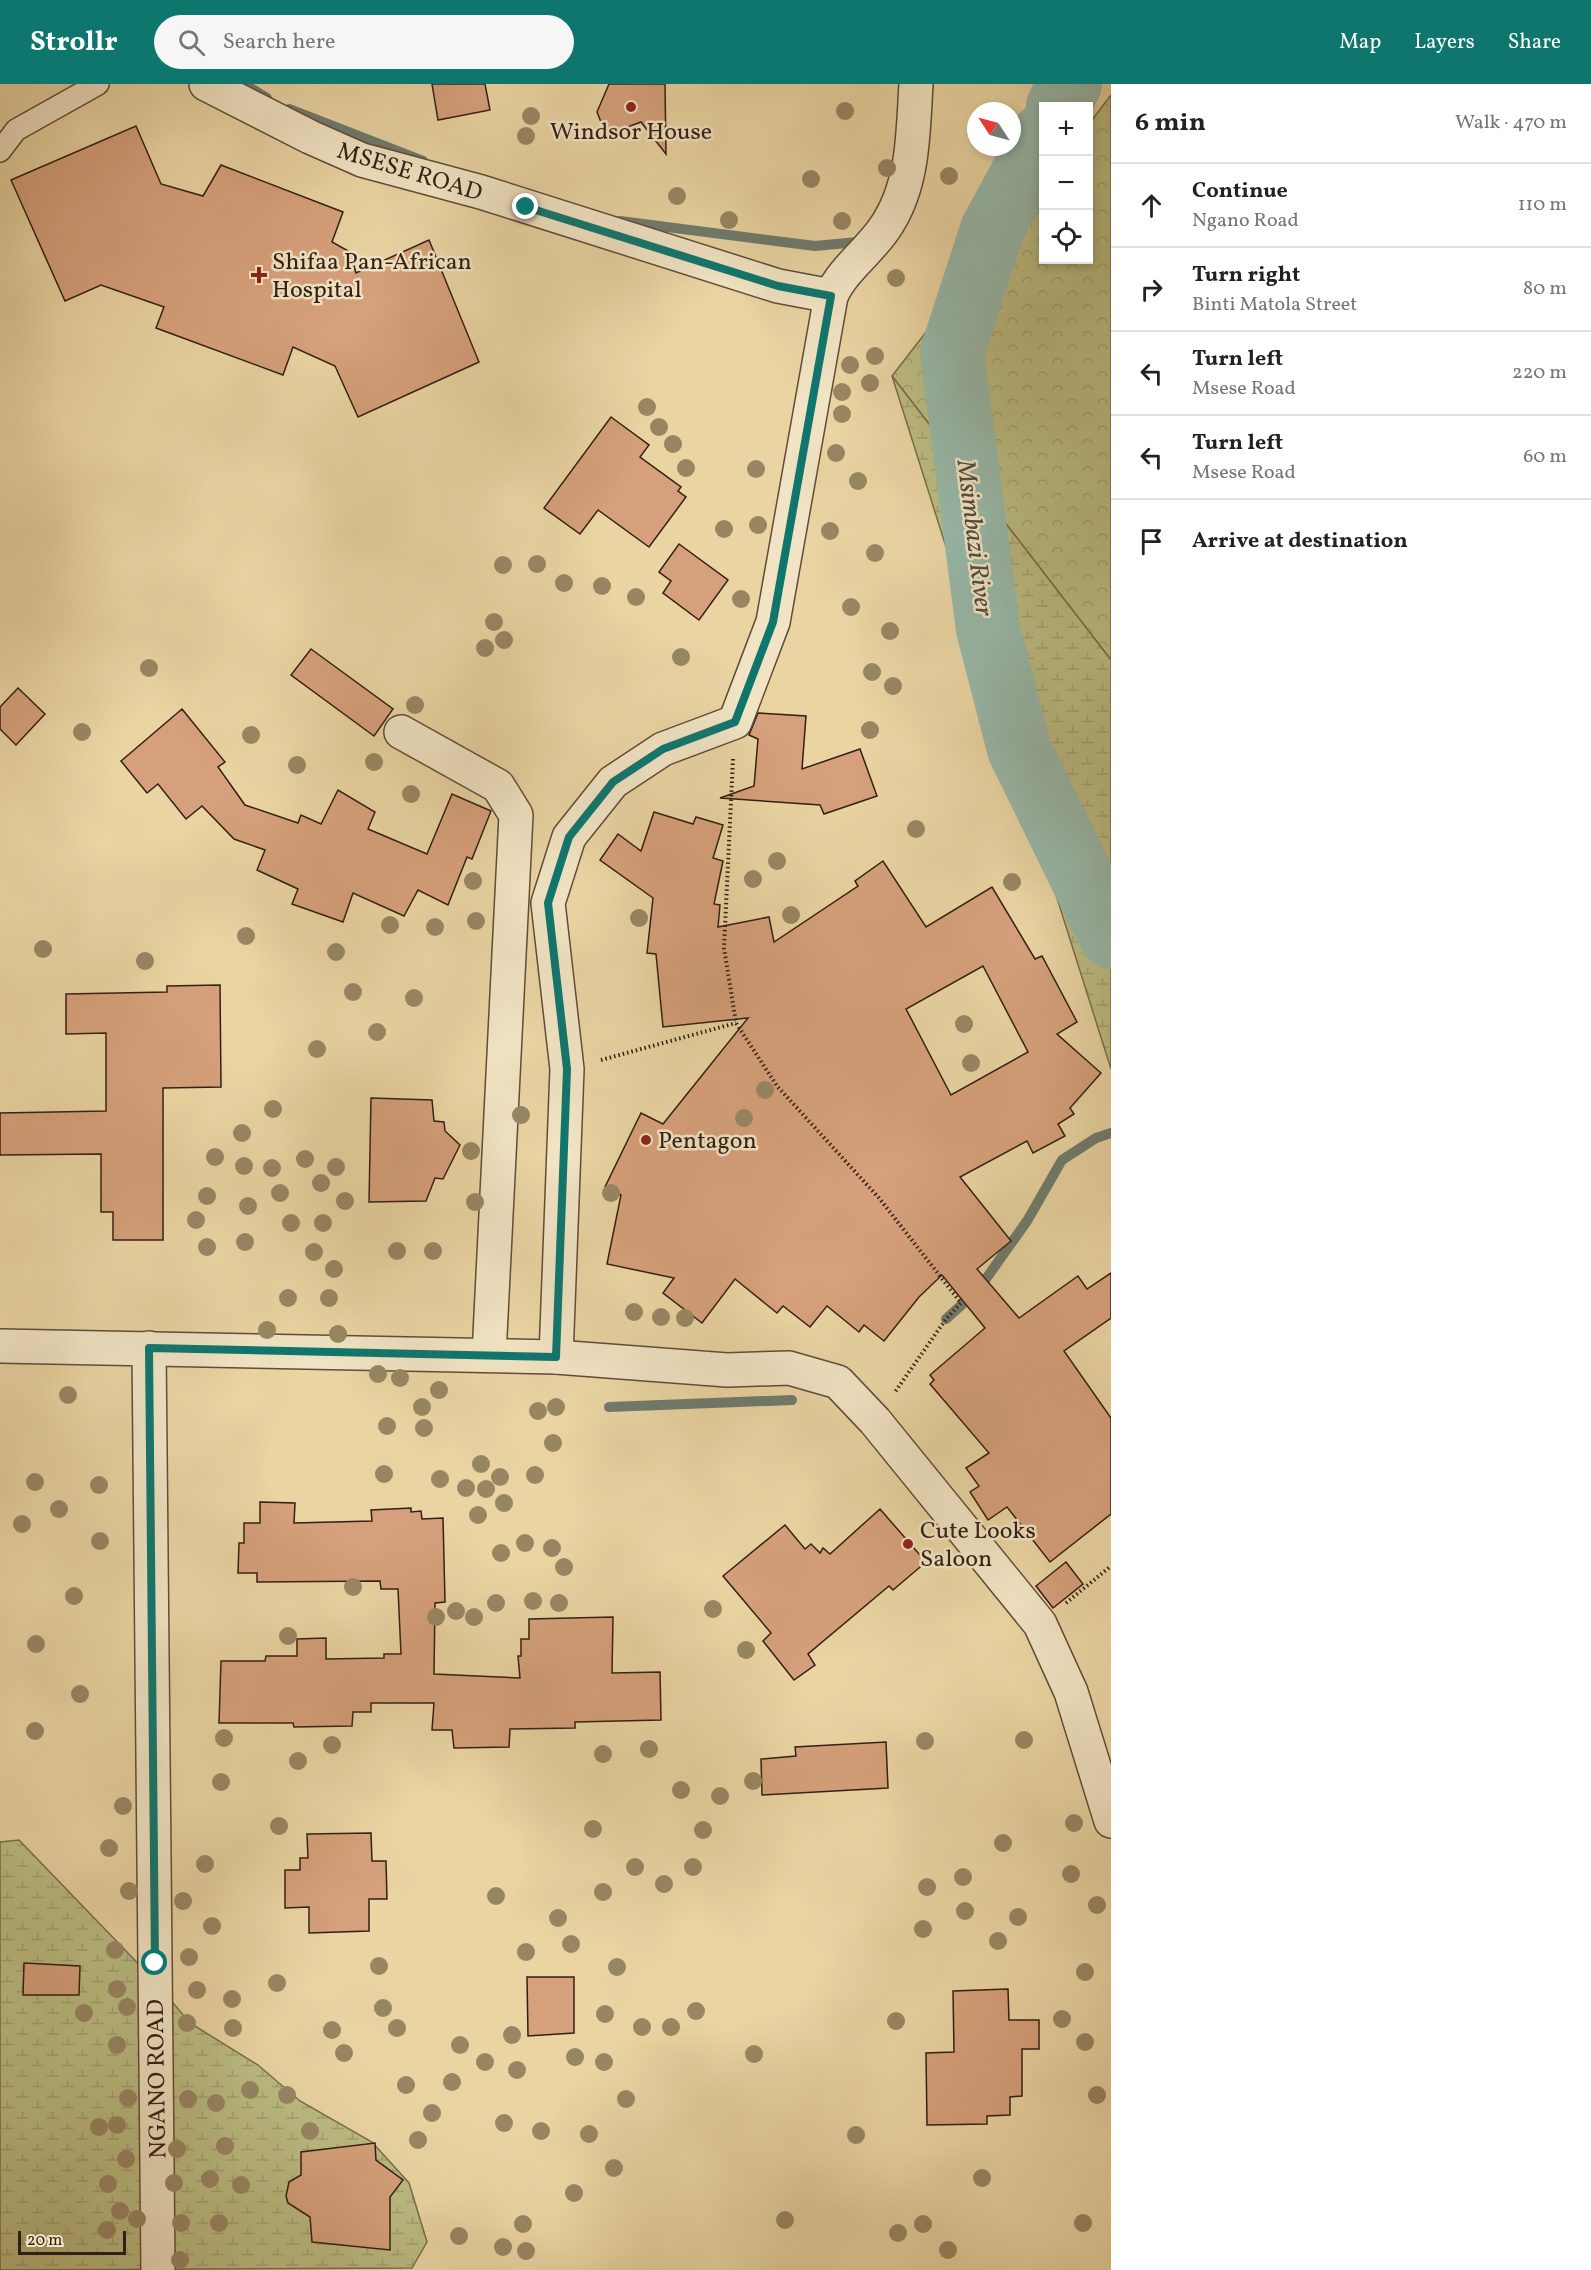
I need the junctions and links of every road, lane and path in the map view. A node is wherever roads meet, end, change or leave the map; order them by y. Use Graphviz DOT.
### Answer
graph roads {
  1 [pos="98,84"];
  2 [pos="206,84"];
  3 [pos="916,84"];
  4 [pos="0,151"];
  5 [pos="831,296"];
  6 [pos="735,722"];
  7 [pos="401,732"];
  8 [pos="736,1023"];
  9 [pos="567,1069"];
  10 [pos="0,1346"];
  11 [pos="149,1348"];
  12 [pos="489,1355"];
  13 [pos="556,1357"];
  14 [pos="875,1421"];
  15 [pos="1111,1566"];
  16 [pos="1040,1624"];
  17 [pos="1111,1821"];
  18 [pos="158,2270"];
  1 -- 4 [label="lane"];
  2 -- 5 [label="street, MSESE ROAD"];
  3 -- 5 [label="street"];
  5 -- 6 [label="street"];
  6 -- 8 [label="path"];
  6 -- 9 [label="street"];
  7 -- 12 [label="street"];
  8 -- 9 [label="path"];
  8 -- 14 [label="path"];
  9 -- 13 [label="street"];
  10 -- 11 [label="street"];
  11 -- 12 [label="street"];
  11 -- 18 [label="street, NGANO ROAD"];
  12 -- 13 [label="street"];
  13 -- 14 [label="street"];
  14 -- 16 [label="street"];
  15 -- 16 [label="path"];
  16 -- 17 [label="street"];
}
